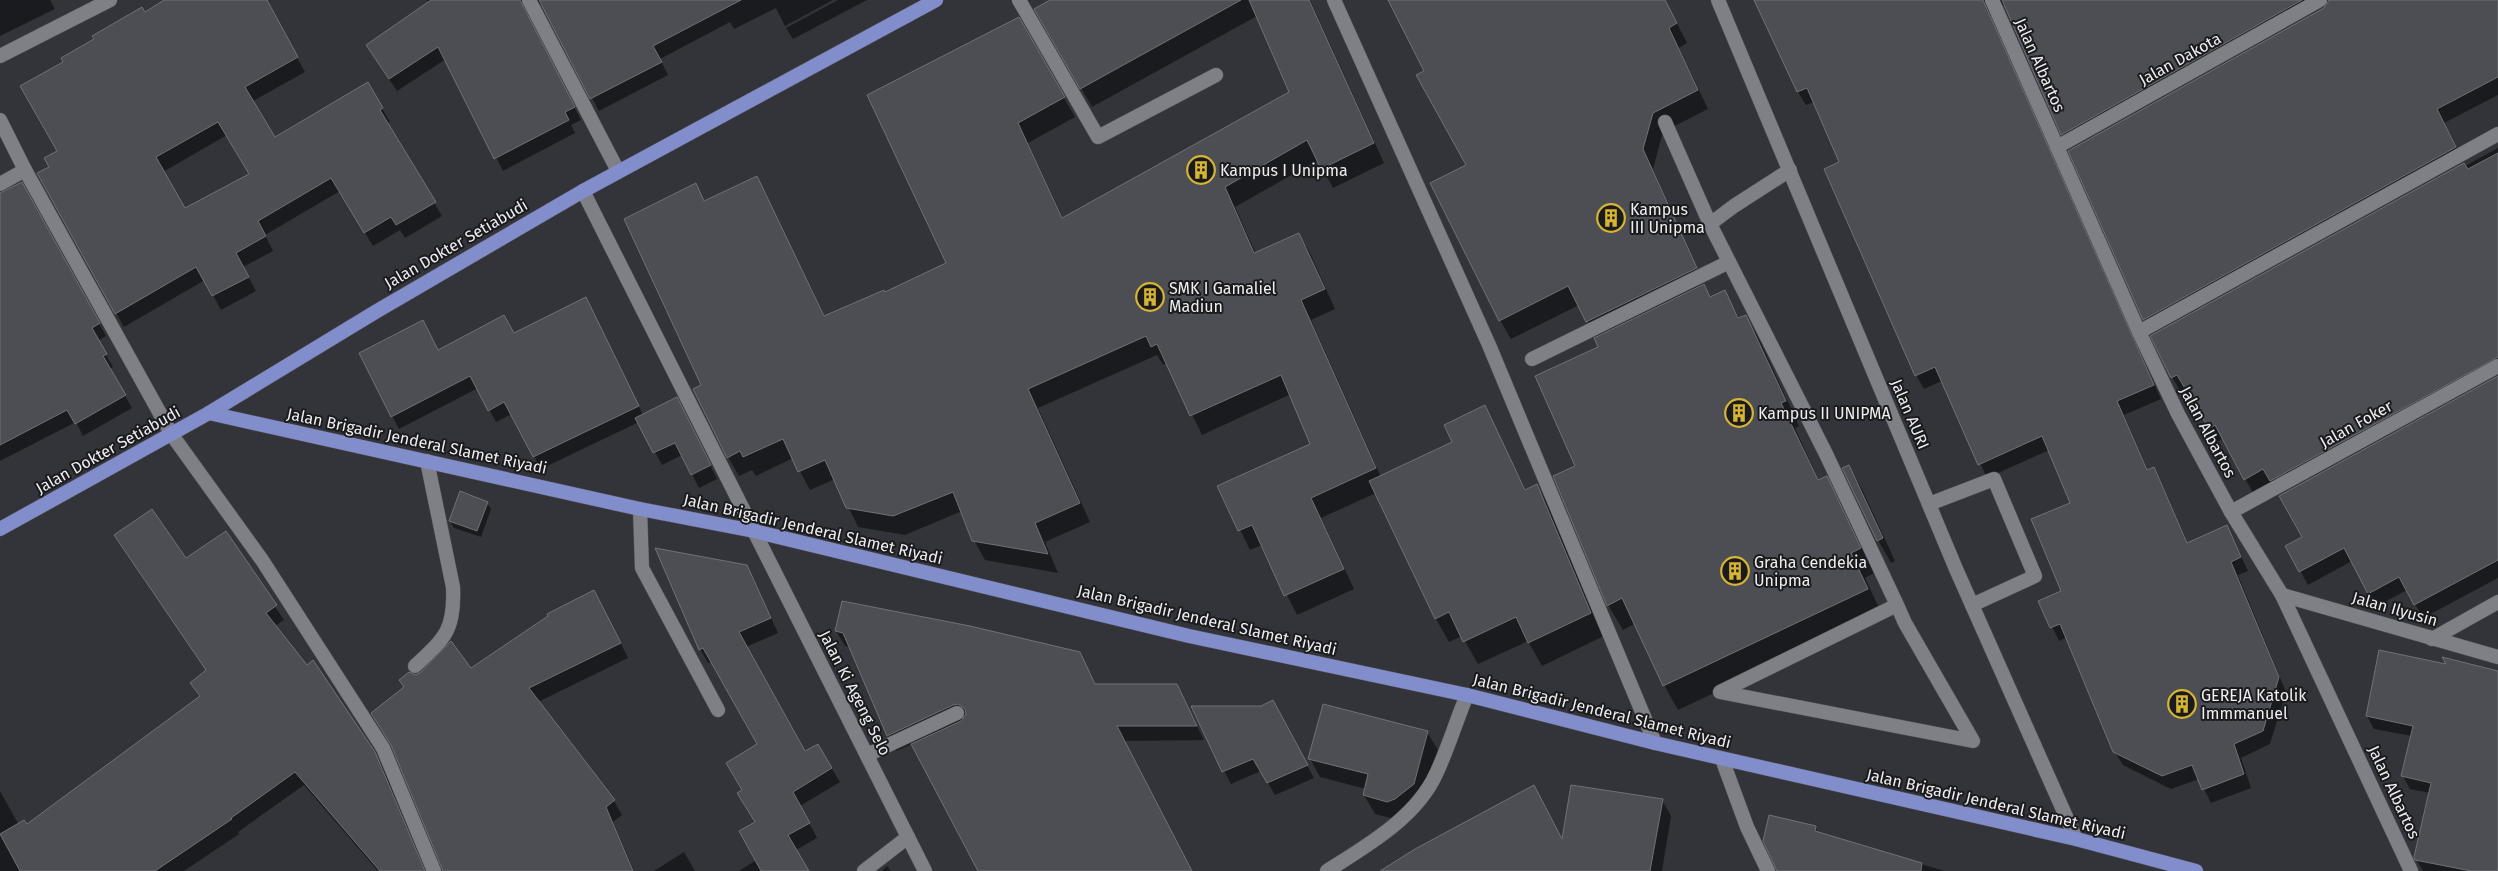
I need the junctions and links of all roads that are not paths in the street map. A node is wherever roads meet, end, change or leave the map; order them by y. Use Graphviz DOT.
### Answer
graph roads {
  1 [pos="110,0"];
  2 [pos="529,0"];
  3 [pos="936,0"];
  4 [pos="1019,0"];
  5 [pos="1334,0"];
  6 [pos="1718,0"];
  7 [pos="1992,0"];
  8 [pos="2320,0"];
  9 [pos="0,56"];
  10 [pos="1216,75"];
  11 [pos="0,120"];
  12 [pos="1665,122"];
  13 [pos="2498,134"];
  14 [pos="2057,147"];
  15 [pos="25,170"];
  16 [pos="1790,170"];
  17 [pos="618,172"];
  18 [pos="0,184"];
  19 [pos="582,191"];
  20 [pos="1710,224"];
  21 [pos="1729,262"];
  22 [pos="2139,332"];
  23 [pos="1532,359"];
  24 [pos="2498,366"];
  25 [pos="209,414"];
  26 [pos="172,435"];
  27 [pos="427,461"];
  28 [pos="1929,504"];
  29 [pos="640,509"];
  30 [pos="2231,512"];
  31 [pos="0,529"];
  32 [pos="754,530"];
  33 [pos="2282,595"];
  34 [pos="2498,602"];
  35 [pos="1897,605"];
  36 [pos="1972,605"];
  37 [pos="2432,639"];
  38 [pos="2498,657"];
  39 [pos="415,666"];
  40 [pos="1467,695"];
  41 [pos="718,710"];
  42 [pos="957,713"];
  43 [pos="1656,744"];
  44 [pos="867,755"];
  45 [pos="1722,759"];
  46 [pos="908,837"];
  47 [pos="2076,839"];
  48 [pos="434,871"];
  49 [pos="864,871"];
  50 [pos="925,871"];
  51 [pos="1327,871"];
  52 [pos="1768,871"];
  53 [pos="2196,871"];
  54 [pos="2411,871"];
  1 -- 9 [label="street"];
  2 -- 17 [label="street"];
  3 -- 17 [label="main road, Jalan Dokter Setiabudi"];
  4 -- 10 [label="street"];
  5 -- 43 [label="street"];
  6 -- 16 [label="street, Jalan AURI"];
  7 -- 14 [label="street, Jalan Albartos"];
  8 -- 14 [label="street, Jalan Dakota"];
  11 -- 15 [label="street"];
  12 -- 20 [label="street"];
  13 -- 22 [label="street"];
  14 -- 22 [label="street, Jalan Albartos"];
  15 -- 18 [label="street"];
  15 -- 26 [label="street"];
  16 -- 20 [label="street"];
  16 -- 28 [label="street, Jalan AURI"];
  17 -- 19 [label="main road, Jalan Dokter Setiabudi"];
  19 -- 25 [label="main road, Jalan Dokter Setiabudi"];
  19 -- 32 [label="street, Jalan Ki Ageng Selo"];
  20 -- 21 [label="street"];
  21 -- 23 [label="street"];
  21 -- 35 [label="street"];
  22 -- 30 [label="street, Jalan Albartos"];
  24 -- 30 [label="street, Jalan Foker"];
  25 -- 26 [label="main road, Jalan Dokter Setiabudi"];
  25 -- 27 [label="main road, Jalan Brigadir Jenderal Slamet Riyadi"];
  26 -- 31 [label="main road, Jalan Dokter Setiabudi"];
  26 -- 48 [label="street"];
  27 -- 29 [label="main road, Jalan Brigadir Jenderal Slamet Riyadi"];
  27 -- 39 [label="street"];
  28 -- 36 [label="street, Jalan AURI"];
  28 -- 36 [label="street"];
  29 -- 32 [label="main road, Jalan Brigadir Jenderal Slamet Riyadi"];
  29 -- 41 [label="street"];
  30 -- 33 [label="street, Jalan Albartos"];
  32 -- 40 [label="main road, Jalan Brigadir Jenderal Slamet Riyadi"];
  32 -- 44 [label="street, Jalan Ki Ageng Selo"];
  33 -- 37 [label="street, Jalan Ilyusin"];
  33 -- 54 [label="street, Jalan Albartos"];
  34 -- 37 [label="street"];
  35 -- 35 [label="street"];
  36 -- 47 [label="street, Jalan AURI"];
  37 -- 38 [label="street, Jalan Ilyusin"];
  40 -- 43 [label="main road, Jalan Brigadir Jenderal Slamet Riyadi"];
  40 -- 51 [label="street"];
  42 -- 44 [label="street"];
  43 -- 45 [label="main road, Jalan Brigadir Jenderal Slamet Riyadi"];
  44 -- 46 [label="street, Jalan Ki Ageng Selo"];
  45 -- 47 [label="main road, Jalan Brigadir Jenderal Slamet Riyadi"];
  45 -- 52 [label="street"];
  46 -- 49 [label="street"];
  46 -- 50 [label="street, Jalan Ki Ageng Selo"];
  47 -- 53 [label="main road, Jalan Brigadir Jenderal Slamet Riyadi"];
}
